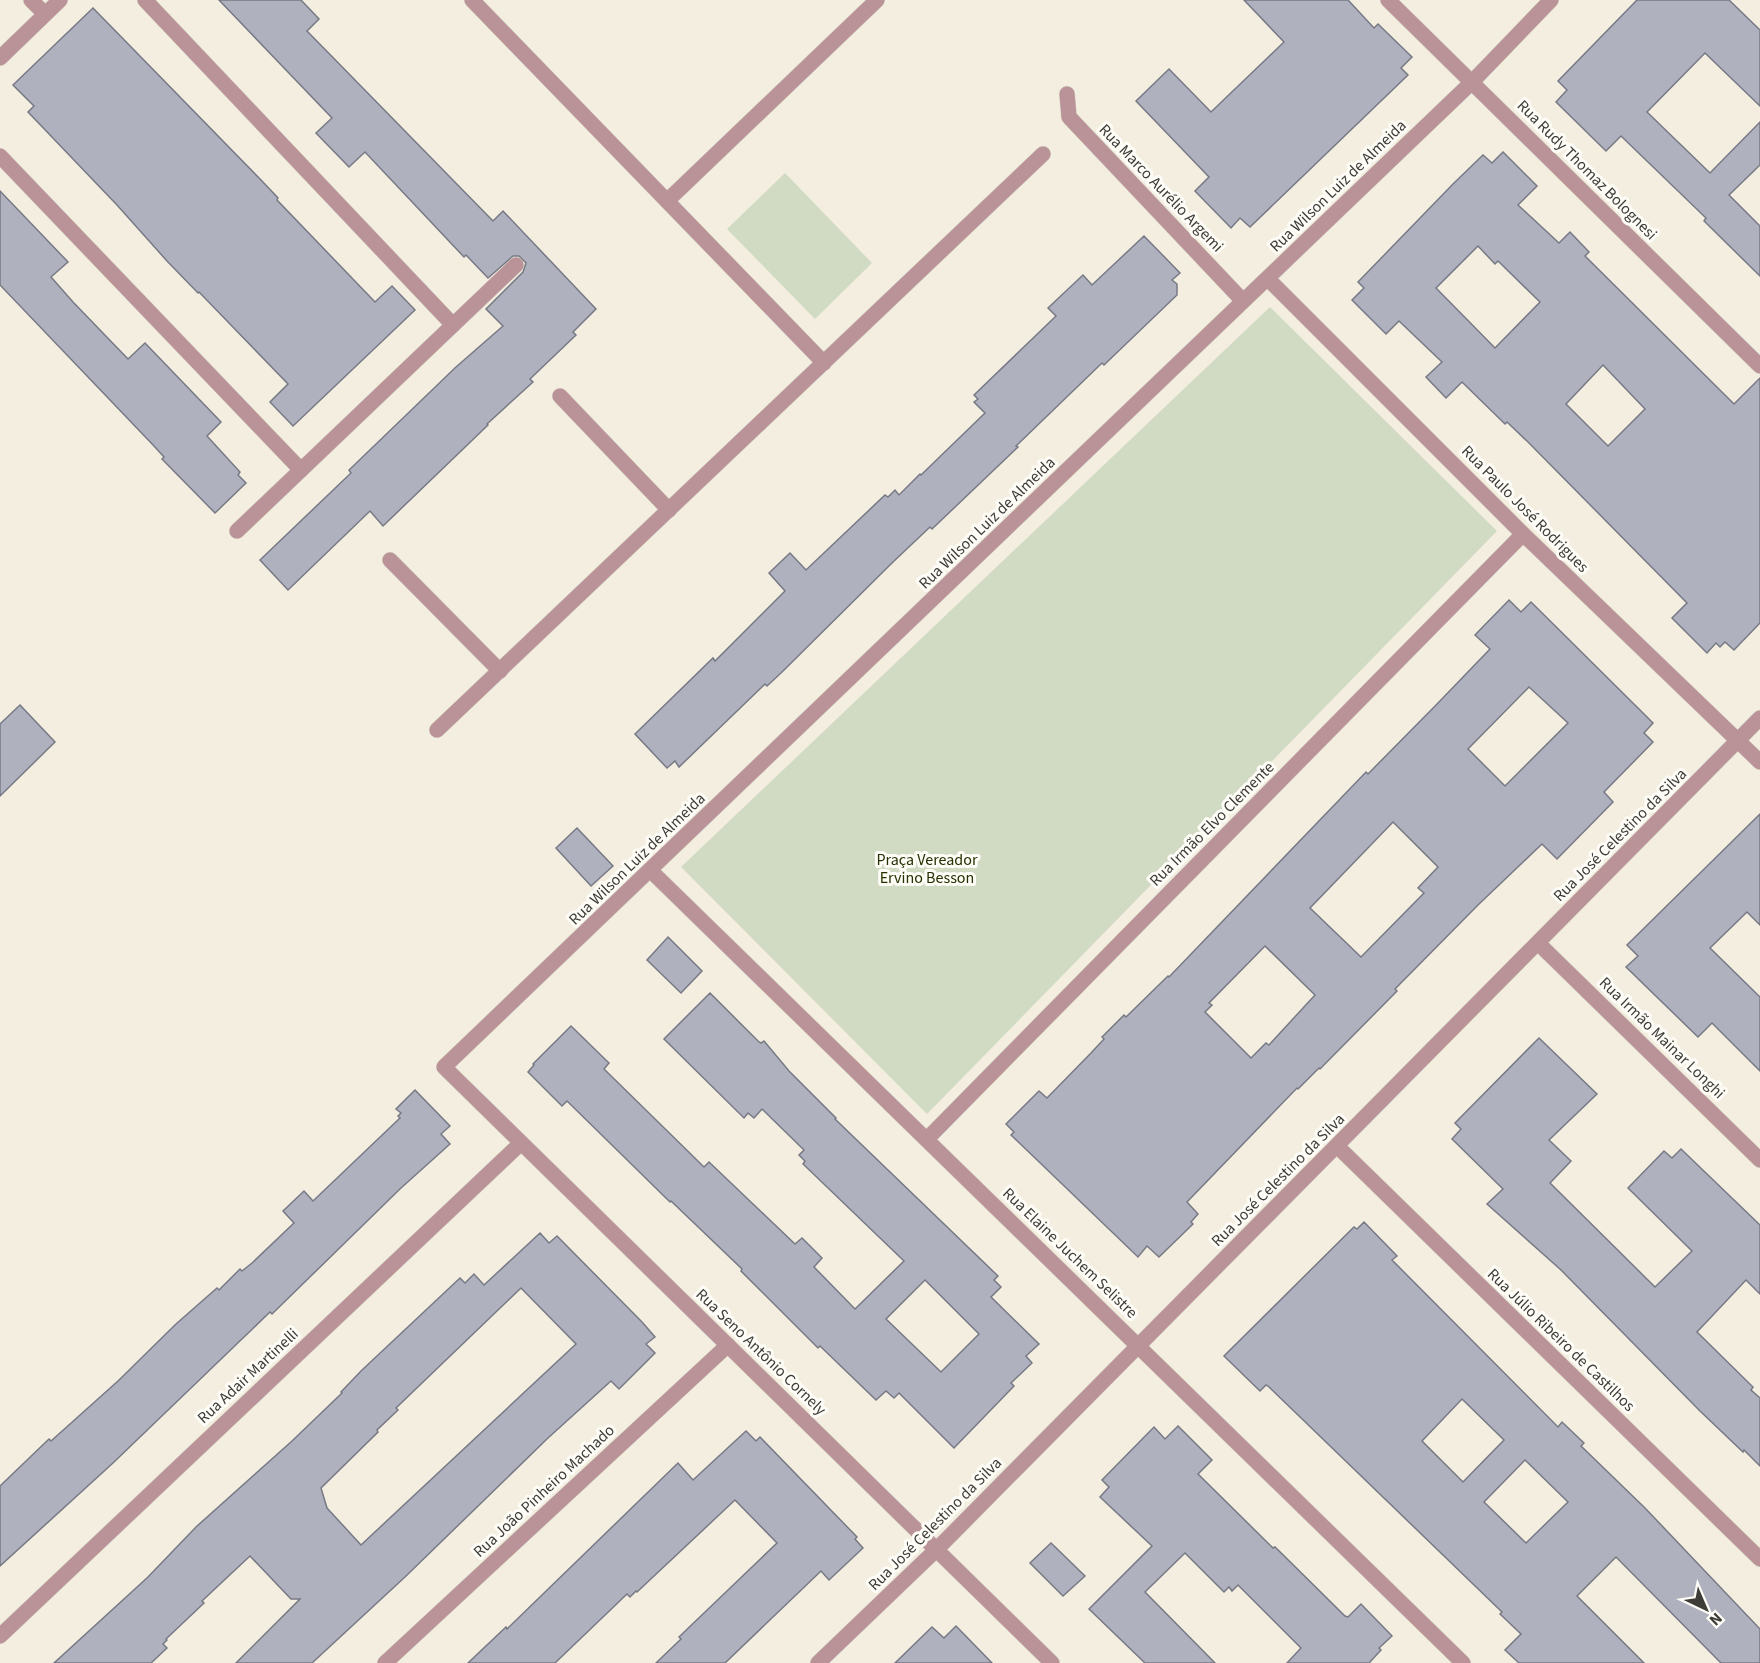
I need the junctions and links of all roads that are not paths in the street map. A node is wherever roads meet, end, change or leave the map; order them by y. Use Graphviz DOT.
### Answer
graph roads {
  1 [pos="31,0"];
  2 [pos="60,0"];
  3 [pos="145,0"];
  4 [pos="472,0"];
  5 [pos="877,0"];
  6 [pos="1388,0"];
  7 [pos="1551,0"];
  8 [pos="45,14"];
  9 [pos="0,58"];
  10 [pos="1472,82"];
  11 [pos="1067,93"];
  12 [pos="1043,154"];
  13 [pos="0,156"];
  14 [pos="667,201"];
  15 [pos="516,265"];
  16 [pos="1268,279"];
  17 [pos="1243,301"];
  18 [pos="453,325"];
  19 [pos="824,363"];
  20 [pos="1760,366"];
  21 [pos="560,396"];
  22 [pos="301,470"];
  23 [pos="669,510"];
  24 [pos="237,531"];
  25 [pos="1523,534"];
  26 [pos="390,560"];
  27 [pos="500,671"];
  28 [pos="1760,718"];
  29 [pos="437,730"];
  30 [pos="1738,741"];
  31 [pos="1760,762"];
  32 [pos="651,871"];
  33 [pos="1538,943"];
  34 [pos="444,1067"];
  35 [pos="927,1139"];
  36 [pos="522,1143"];
  37 [pos="1337,1146"];
  38 [pos="1760,1160"];
  39 [pos="728,1345"];
  40 [pos="1138,1345"];
  41 [pos="936,1549"];
  42 [pos="1760,1559"];
  43 [pos="0,1636"];
  44 [pos="385,1663"];
  45 [pos="818,1663"];
  46 [pos="1052,1663"];
  47 [pos="1463,1663"];
  1 -- 8 [label="street"];
  2 -- 8 [label="street"];
  3 -- 18 [label="street"];
  4 -- 14 [label="street"];
  5 -- 14 [label="street"];
  6 -- 10 [label="street, Rua Rudy Thomaz Bolognesi"];
  7 -- 10 [label="street, Rua Wilson Luiz de Almeida"];
  8 -- 9 [label="street"];
  10 -- 16 [label="street, Rua Wilson Luiz de Almeida"];
  10 -- 20 [label="street, Rua Rudy Thomaz Bolognesi"];
  11 -- 17 [label="street, Rua Marco Aurélio Argemi"];
  12 -- 19 [label="street"];
  13 -- 22 [label="street"];
  14 -- 19 [label="street"];
  15 -- 18 [label="street"];
  16 -- 17 [label="street, Rua Wilson Luiz de Almeida"];
  16 -- 25 [label="street, Rua Paulo José Rodrigues"];
  17 -- 32 [label="street, Rua Wilson Luiz de Almeida"];
  18 -- 22 [label="street"];
  19 -- 23 [label="street"];
  21 -- 23 [label="street"];
  22 -- 24 [label="street"];
  23 -- 27 [label="street"];
  25 -- 30 [label="street, Rua Paulo José Rodrigues"];
  25 -- 35 [label="street, Rua Irmão Elvo Clemente"];
  26 -- 27 [label="street"];
  27 -- 29 [label="street"];
  28 -- 30 [label="street, Rua José Celestino da Silva"];
  30 -- 31 [label="street, Rua Paulo José Rodrigues"];
  30 -- 33 [label="street, Rua José Celestino da Silva"];
  32 -- 34 [label="street, Rua Wilson Luiz de Almeida"];
  32 -- 35 [label="street, Rua Elaine Juchem Selistre"];
  33 -- 37 [label="street, Rua José Celestino da Silva"];
  33 -- 38 [label="street, Rua Irmão Mainar Longhi"];
  34 -- 36 [label="street, Rua Seno Antônio Cornely"];
  35 -- 40 [label="street, Rua Elaine Juchem Selistre"];
  36 -- 39 [label="street, Rua Seno Antônio Cornely"];
  36 -- 43 [label="street, Rua Adair Martinelli"];
  37 -- 40 [label="street, Rua José Celestino da Silva"];
  37 -- 42 [label="street, Rua Júlio Ribeiro de Castilhos"];
  39 -- 41 [label="street, Rua Seno Antônio Cornely"];
  39 -- 44 [label="street, Rua João Pinheiro Machado"];
  40 -- 41 [label="street, Rua José Celestino da Silva"];
  40 -- 47 [label="street, Rua Elaine Juchem Selistre"];
  41 -- 45 [label="street, Rua José Celestino da Silva"];
  41 -- 46 [label="street, Rua Seno Antônio Cornely"];
}
